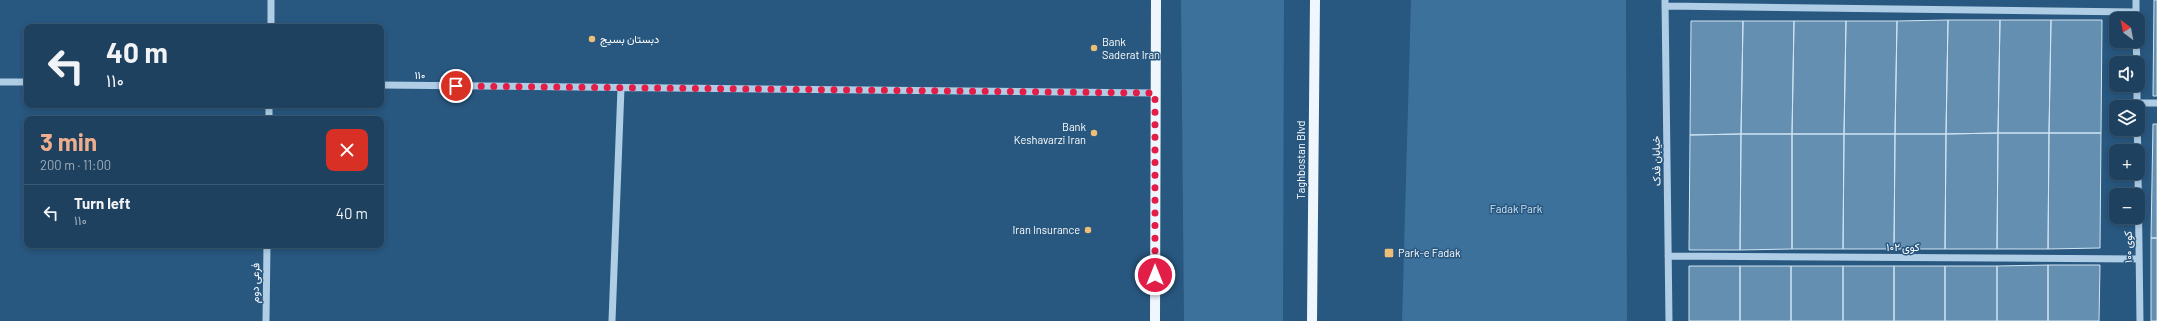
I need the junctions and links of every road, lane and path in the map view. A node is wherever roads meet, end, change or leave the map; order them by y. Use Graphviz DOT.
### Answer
graph roads {
  1 [pos="271,0"];
  2 [pos="1156,0"];
  3 [pos="1315,0"];
  4 [pos="2136,0"];
  5 [pos="1665,3"];
  6 [pos="2136,12"];
  7 [pos="2109,15"];
  8 [pos="271,24"];
  9 [pos="0,82"];
  10 [pos="24,82"];
  11 [pos="384,86"];
  12 [pos="621,88"];
  13 [pos="1155,93"];
  14 [pos="2157,103"];
  15 [pos="2145,104"];
  16 [pos="2138,180"];
  17 [pos="267,248"];
  18 [pos="1668,256"];
  19 [pos="2139,260"];
  20 [pos="266,321"];
  21 [pos="612,321"];
  22 [pos="1155,321"];
  23 [pos="1312,321"];
  24 [pos="1668,321"];
  25 [pos="2140,321"];
  1 -- 8 [label="street"];
  2 -- 13 [label="main road"];
  3 -- 23 [label="main road, Taghbostan Blvd"];
  4 -- 6 [label="street"];
  5 -- 7 [label="street"];
  5 -- 18 [label="street, خیابان فدک"];
  9 -- 10 [label="street"];
  11 -- 12 [label="street, ۱۱۰"];
  12 -- 13 [label="street, ۱۱۰"];
  12 -- 21 [label="street"];
  13 -- 22 [label="main road"];
  14 -- 15 [label="street"];
  16 -- 19 [label="street, کوی ۱۰۰"];
  17 -- 20 [label="street, فرعی دوم"];
  18 -- 19 [label="street, کوی ۱۰۲"];
  18 -- 24 [label="street, خیابان فدک"];
  19 -- 25 [label="street, کوی ۱۰۰"];
}
